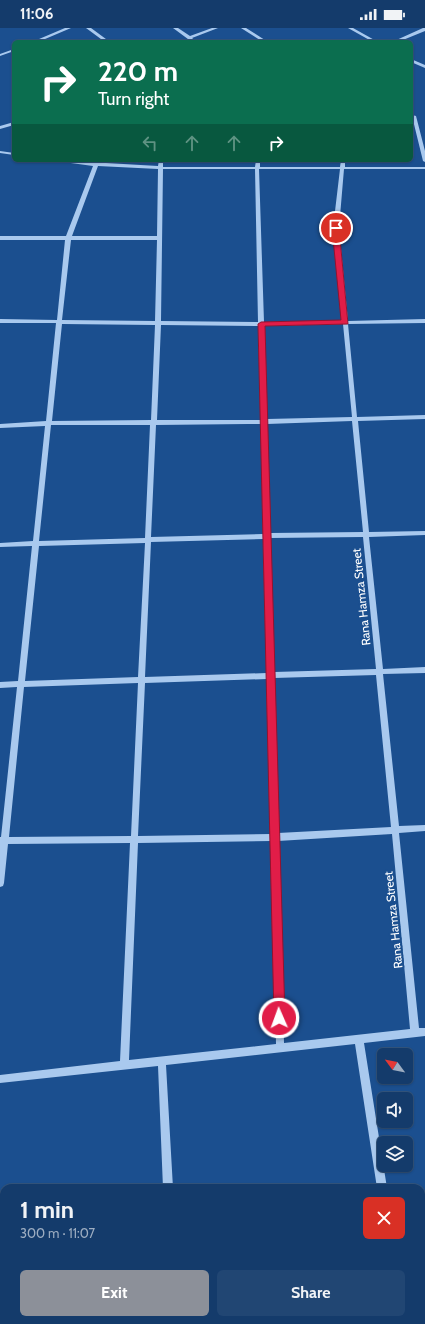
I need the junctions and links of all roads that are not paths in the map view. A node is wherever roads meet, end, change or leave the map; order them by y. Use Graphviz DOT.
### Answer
graph roads {
  1 [pos="69,28"];
  2 [pos="88,28"];
  3 [pos="175,28"];
  4 [pos="216,28"];
  5 [pos="243,28"];
  6 [pos="350,28"];
  7 [pos="424,29"];
  8 [pos="43,38"];
  9 [pos="189,38"];
  10 [pos="38,40"];
  11 [pos="105,40"];
  12 [pos="192,40"];
  13 [pos="263,40"];
  14 [pos="372,40"];
  15 [pos="399,40"];
  16 [pos="12,51"];
  17 [pos="0,55"];
  18 [pos="413,61"];
  19 [pos="425,67"];
  20 [pos="414,116"];
  21 [pos="12,123"];
  22 [pos="1,126"];
  23 [pos="0,152"];
  24 [pos="12,154"];
  25 [pos="425,161"];
  26 [pos="72,162"];
  27 [pos="161,162"];
  28 [pos="258,162"];
  29 [pos="343,162"];
  30 [pos="96,165"];
  31 [pos="162,168"];
  32 [pos="257,168"];
  33 [pos="342,168"];
  34 [pos="425,168"];
  35 [pos="0,238"];
  36 [pos="68,238"];
  37 [pos="160,238"];
  38 [pos="0,321"];
  39 [pos="425,321"];
  40 [pos="60,322"];
  41 [pos="345,322"];
  42 [pos="158,323"];
  43 [pos="261,324"];
  44 [pos="425,417"];
  45 [pos="354,419"];
  46 [pos="154,422"];
  47 [pos="264,422"];
  48 [pos="49,423"];
  49 [pos="0,426"];
  50 [pos="425,533"];
  51 [pos="366,534"];
  52 [pos="266,536"];
  53 [pos="148,540"];
  54 [pos="36,544"];
  55 [pos="0,545"];
  56 [pos="425,670"];
  57 [pos="380,672"];
  58 [pos="270,676"];
  59 [pos="141,680"];
  60 [pos="21,684"];
  61 [pos="0,685"];
  62 [pos="425,828"];
  63 [pos="395,830"];
  64 [pos="274,838"];
  65 [pos="134,839"];
  66 [pos="2,840"];
  67 [pos="0,883"];
  68 [pos="425,1032"];
  69 [pos="415,1033"];
  70 [pos="359,1039"];
  71 [pos="280,1048"];
  72 [pos="162,1061"];
  73 [pos="124,1065"];
  74 [pos="0,1079"];
  75 [pos="168,1184"];
  76 [pos="381,1184"];
  1 -- 8 [label="street"];
  2 -- 11 [label="street"];
  3 -- 9 [label="street"];
  4 -- 9 [label="street"];
  5 -- 13 [label="street"];
  6 -- 14 [label="street"];
  7 -- 15 [label="street"];
  8 -- 10 [label="street"];
  9 -- 12 [label="street"];
  16 -- 17 [label="street"];
  18 -- 19 [label="street"];
  20 -- 25 [label="street"];
  21 -- 22 [label="street"];
  23 -- 24 [label="street"];
  26 -- 30 [label="street"];
  27 -- 31 [label="street"];
  28 -- 32 [label="street"];
  29 -- 33 [label="street, Rana Hamza Street"];
  30 -- 31 [label="street"];
  30 -- 36 [label="street"];
  31 -- 32 [label="street"];
  31 -- 37 [label="street"];
  32 -- 33 [label="street"];
  32 -- 43 [label="street"];
  33 -- 34 [label="street"];
  33 -- 41 [label="street, Rana Hamza Street"];
  35 -- 36 [label="street"];
  36 -- 37 [label="street"];
  36 -- 40 [label="street"];
  37 -- 42 [label="street"];
  38 -- 40 [label="street"];
  39 -- 41 [label="street"];
  40 -- 42 [label="street"];
  40 -- 48 [label="street"];
  41 -- 43 [label="street"];
  41 -- 45 [label="street, Rana Hamza Street"];
  42 -- 43 [label="street"];
  42 -- 46 [label="street"];
  43 -- 47 [label="street"];
  44 -- 45 [label="street"];
  45 -- 47 [label="street"];
  45 -- 51 [label="street, Rana Hamza Street"];
  46 -- 47 [label="street"];
  46 -- 48 [label="street"];
  46 -- 53 [label="street"];
  47 -- 52 [label="street"];
  48 -- 49 [label="street"];
  48 -- 54 [label="street"];
  50 -- 51 [label="street"];
  51 -- 52 [label="street"];
  51 -- 57 [label="street, Rana Hamza Street"];
  52 -- 53 [label="street"];
  52 -- 58 [label="street"];
  53 -- 54 [label="street"];
  53 -- 59 [label="street"];
  54 -- 55 [label="street"];
  54 -- 60 [label="street"];
  56 -- 57 [label="street"];
  57 -- 58 [label="street"];
  57 -- 63 [label="street, Rana Hamza Street"];
  58 -- 59 [label="street"];
  58 -- 64 [label="street"];
  59 -- 60 [label="street"];
  59 -- 65 [label="street"];
  60 -- 61 [label="street"];
  60 -- 66 [label="street"];
  62 -- 63 [label="street"];
  63 -- 64 [label="street"];
  63 -- 69 [label="street, Rana Hamza Street"];
  64 -- 65 [label="street"];
  64 -- 71 [label="street"];
  65 -- 66 [label="street"];
  65 -- 73 [label="street"];
  66 -- 67 [label="street"];
  68 -- 69 [label="street"];
  69 -- 70 [label="street"];
  70 -- 71 [label="street"];
  70 -- 76 [label="street"];
  71 -- 72 [label="street"];
  72 -- 73 [label="street"];
  72 -- 75 [label="street"];
  73 -- 74 [label="street"];
}
